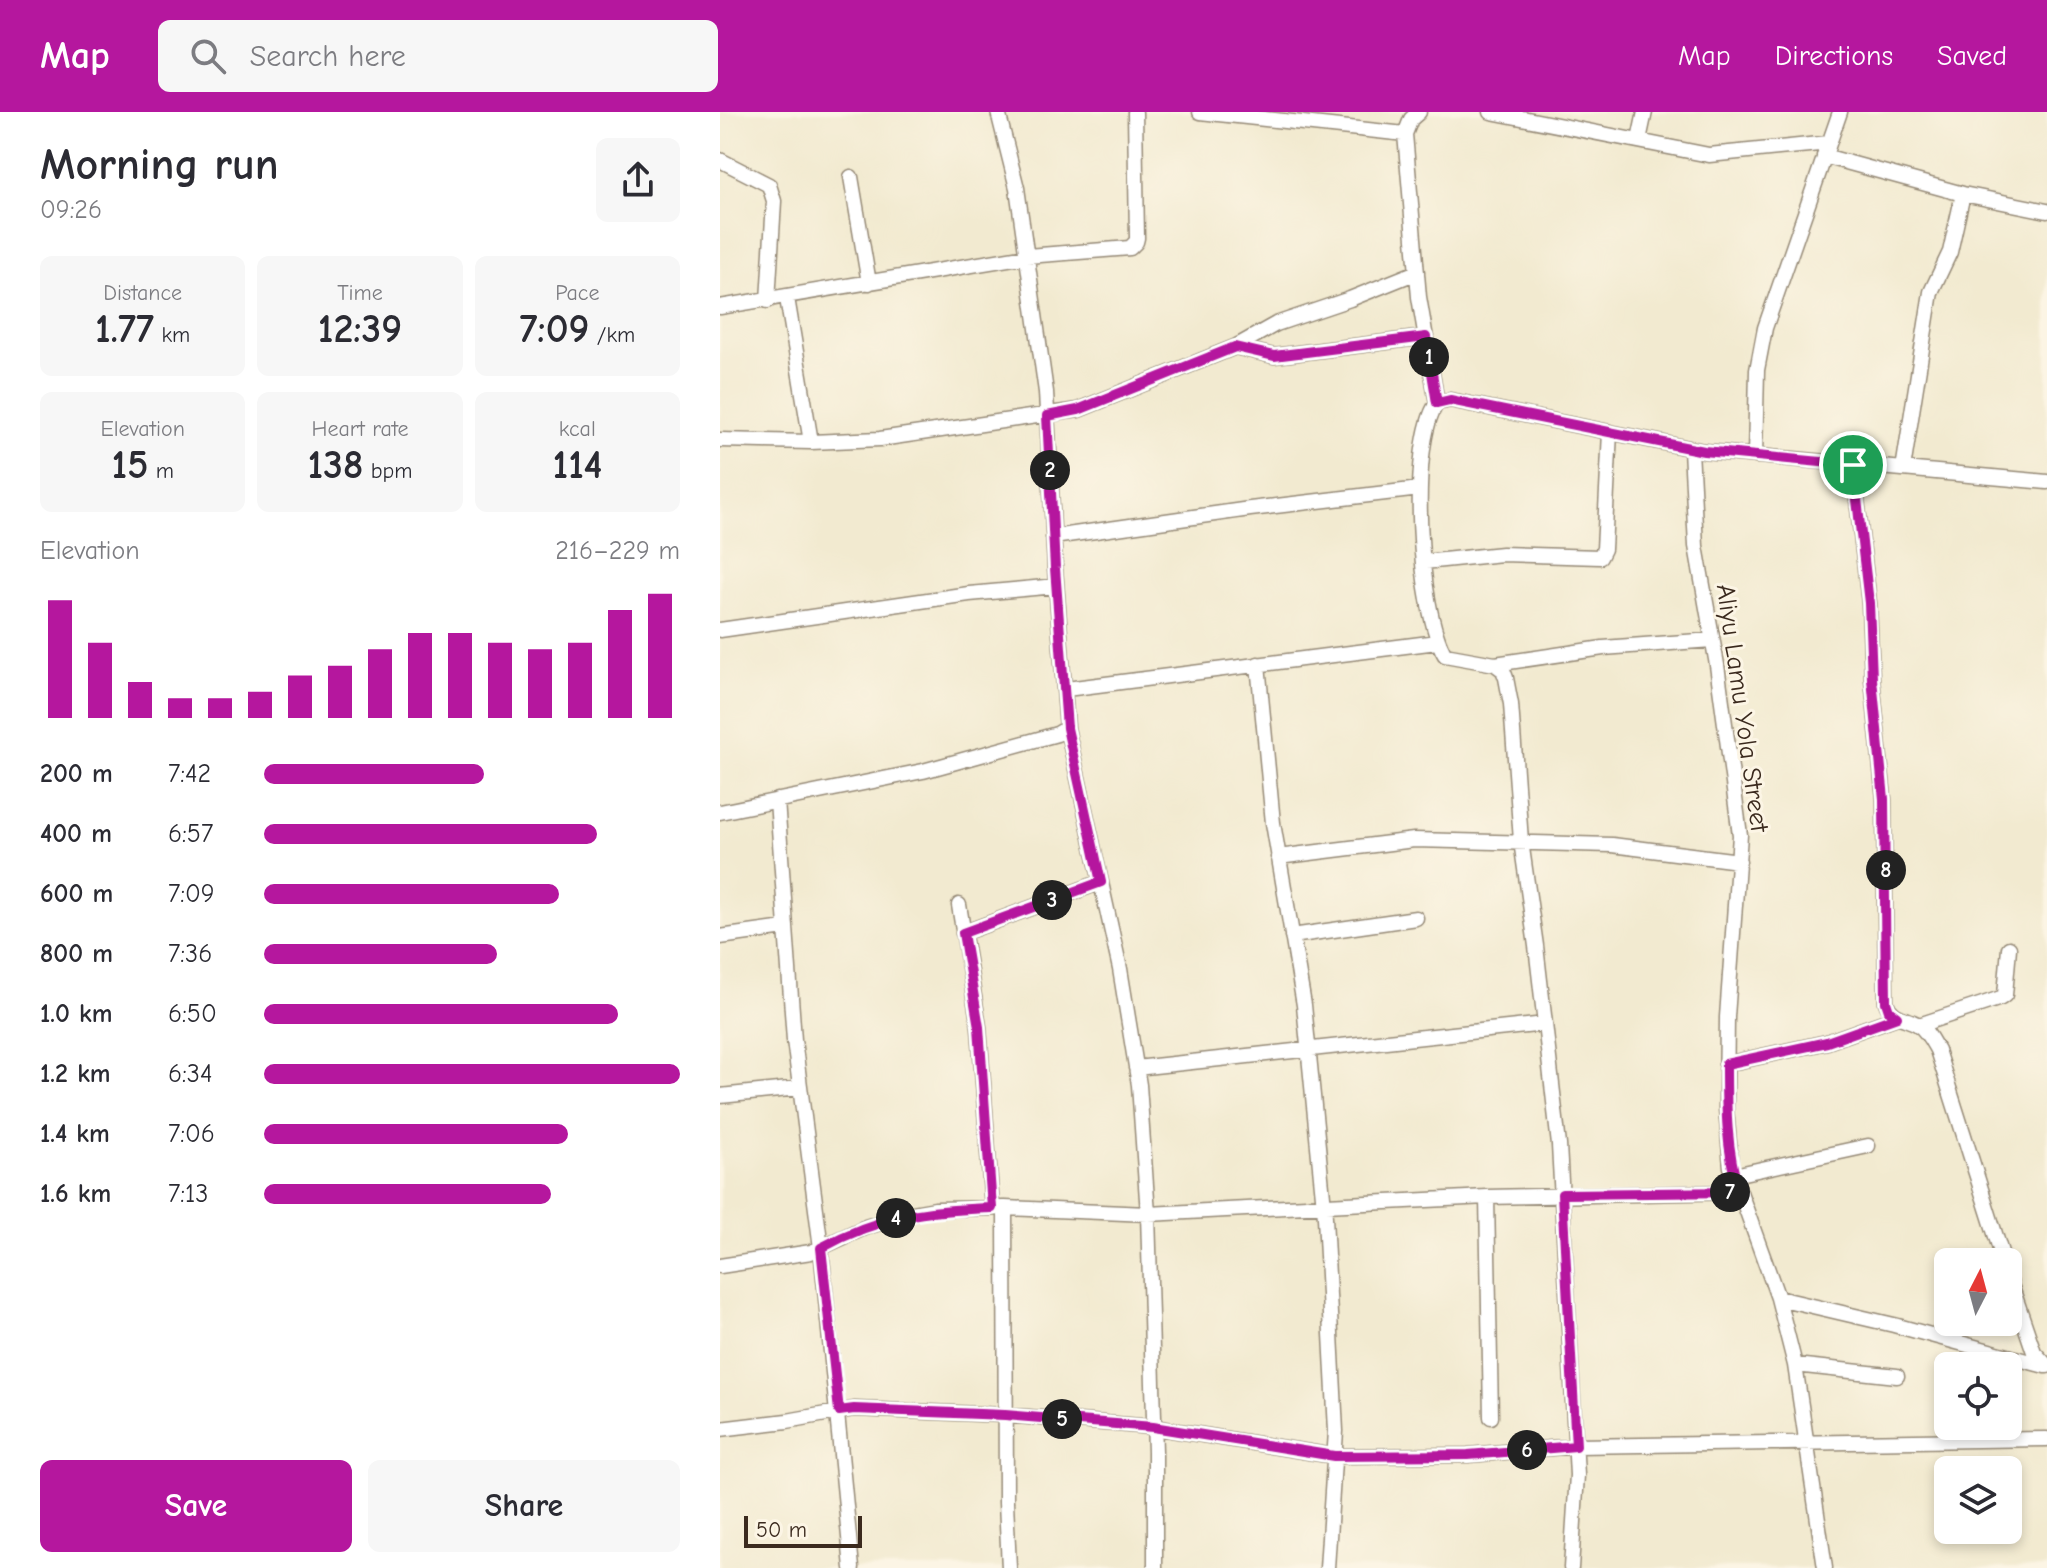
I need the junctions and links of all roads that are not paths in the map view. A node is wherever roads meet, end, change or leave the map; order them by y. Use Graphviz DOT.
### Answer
graph roads {
  1 [pos="998,112"];
  2 [pos="1135,112"];
  3 [pos="1200,112"];
  4 [pos="1419,112"];
  5 [pos="1491,112"];
  6 [pos="1645,112"];
  7 [pos="1840,112"];
  8 [pos="1405,134"];
  9 [pos="1639,140"];
  10 [pos="1827,150"];
  11 [pos="720,160"];
  12 [pos="851,177"];
  13 [pos="1963,194"];
  14 [pos="2047,211"];
  15 [pos="1027,256"];
  16 [pos="1417,272"];
  17 [pos="869,283"];
  18 [pos="787,298"];
  19 [pos="768,301"];
  20 [pos="720,307"];
  21 [pos="1426,337"];
  22 [pos="1235,347"];
  23 [pos="1437,403"];
  24 [pos="1047,416"];
  25 [pos="1610,432"];
  26 [pos="720,440"];
  27 [pos="811,442"];
  28 [pos="1691,449"];
  29 [pos="1755,456"];
  30 [pos="1853,465"];
  31 [pos="1903,469"];
  32 [pos="2047,482"];
  33 [pos="1420,489"];
  34 [pos="1053,537"];
  35 [pos="1424,562"];
  36 [pos="1056,586"];
  37 [pos="720,630"];
  38 [pos="1712,640"];
  39 [pos="1437,642"];
  40 [pos="1258,664"];
  41 [pos="1495,664"];
  42 [pos="1066,689"];
  43 [pos="1067,728"];
  44 [pos="777,800"];
  45 [pos="720,812"];
  46 [pos="1521,841"];
  47 [pos="1278,857"];
  48 [pos="1739,861"];
  49 [pos="1101,882"];
  50 [pos="959,905"];
  51 [pos="1416,918"];
  52 [pos="785,928"];
  53 [pos="963,933"];
  54 [pos="1292,936"];
  55 [pos="720,937"];
  56 [pos="2009,948"];
  57 [pos="1897,1017"];
  58 [pos="1545,1024"];
  59 [pos="1919,1025"];
  60 [pos="1309,1049"];
  61 [pos="1726,1064"];
  62 [pos="1136,1068"];
  63 [pos="799,1088"];
  64 [pos="720,1096"];
  65 [pos="1868,1146"];
  66 [pos="1734,1175"];
  67 [pos="1739,1192"];
  68 [pos="1562,1194"];
  69 [pos="1487,1197"];
  70 [pos="1324,1205"];
  71 [pos="998,1208"];
  72 [pos="1148,1214"];
  73 [pos="821,1248"];
  74 [pos="2000,1248"];
  75 [pos="720,1266"];
  76 [pos="1778,1298"];
  77 [pos="2022,1317"];
  78 [pos="1795,1365"];
  79 [pos="2046,1366"];
  80 [pos="1897,1376"];
  81 [pos="839,1411"];
  82 [pos="1005,1415"];
  83 [pos="1491,1417"];
  84 [pos="1153,1427"];
  85 [pos="720,1429"];
  86 [pos="2047,1439"];
  87 [pos="1806,1443"];
  88 [pos="1576,1446"];
  89 [pos="1334,1456"];
  90 [pos="852,1568"];
  91 [pos="1009,1568"];
  92 [pos="1155,1568"];
  93 [pos="1327,1568"];
  94 [pos="1571,1568"];
  95 [pos="1825,1568"];
  1 -- 15 [label="street"];
  2 -- 15 [label="street"];
  3 -- 8 [label="street"];
  4 -- 8 [label="street"];
  5 -- 9 [label="street"];
  6 -- 9 [label="street"];
  7 -- 10 [label="street"];
  8 -- 16 [label="street"];
  9 -- 10 [label="street"];
  10 -- 13 [label="street"];
  10 -- 29 [label="street"];
  11 -- 19 [label="street"];
  12 -- 17 [label="street"];
  13 -- 14 [label="street"];
  13 -- 31 [label="street"];
  15 -- 17 [label="street"];
  15 -- 24 [label="street"];
  16 -- 21 [label="street"];
  16 -- 22 [label="street"];
  17 -- 18 [label="street"];
  18 -- 19 [label="street"];
  18 -- 27 [label="street"];
  19 -- 20 [label="street"];
  21 -- 22 [label="street"];
  21 -- 23 [label="street"];
  22 -- 24 [label="street"];
  23 -- 25 [label="street"];
  23 -- 33 [label="street"];
  24 -- 27 [label="street"];
  24 -- 34 [label="street"];
  25 -- 28 [label="street"];
  25 -- 35 [label="street"];
  26 -- 27 [label="street"];
  28 -- 29 [label="street"];
  28 -- 38 [label="street, Aliyu Lamu Yola Street"];
  29 -- 30 [label="street"];
  30 -- 31 [label="street"];
  30 -- 57 [label="street"];
  31 -- 32 [label="street"];
  33 -- 34 [label="street"];
  33 -- 35 [label="street"];
  34 -- 36 [label="street"];
  35 -- 39 [label="street"];
  36 -- 37 [label="street"];
  36 -- 42 [label="street"];
  38 -- 41 [label="street"];
  38 -- 48 [label="street, Aliyu Lamu Yola Street"];
  39 -- 40 [label="street"];
  39 -- 41 [label="street"];
  40 -- 42 [label="street"];
  40 -- 47 [label="street"];
  41 -- 46 [label="street"];
  42 -- 43 [label="street"];
  43 -- 44 [label="street"];
  43 -- 49 [label="street"];
  44 -- 45 [label="street"];
  44 -- 52 [label="street"];
  46 -- 47 [label="street"];
  46 -- 48 [label="street"];
  46 -- 58 [label="street"];
  47 -- 54 [label="street"];
  48 -- 61 [label="street, Aliyu Lamu Yola Street"];
  49 -- 53 [label="street"];
  49 -- 62 [label="street"];
  50 -- 53 [label="street"];
  51 -- 54 [label="street"];
  52 -- 55 [label="street"];
  52 -- 63 [label="street"];
  53 -- 71 [label="street"];
  54 -- 60 [label="street"];
  56 -- 59 [label="street"];
  57 -- 59 [label="street"];
  57 -- 61 [label="street"];
  58 -- 60 [label="street"];
  58 -- 68 [label="street"];
  59 -- 74 [label="street"];
  60 -- 62 [label="street"];
  60 -- 70 [label="street"];
  61 -- 66 [label="street, Aliyu Lamu Yola Street"];
  62 -- 72 [label="street"];
  63 -- 64 [label="street"];
  63 -- 73 [label="street"];
  65 -- 66 [label="street"];
  66 -- 67 [label="street, Aliyu Lamu Yola Street"];
  67 -- 68 [label="street"];
  67 -- 76 [label="street, Aliyu Lamu Yola Street"];
  68 -- 69 [label="street"];
  68 -- 88 [label="street"];
  69 -- 70 [label="street"];
  69 -- 83 [label="street"];
  70 -- 72 [label="street"];
  70 -- 89 [label="street"];
  71 -- 72 [label="street"];
  71 -- 73 [label="street"];
  71 -- 82 [label="street"];
  72 -- 84 [label="street"];
  73 -- 75 [label="street"];
  73 -- 81 [label="street"];
  76 -- 78 [label="street, Aliyu Lamu Yola Street"];
  76 -- 79 [label="street"];
  77 -- 79 [label="street"];
  78 -- 80 [label="street"];
  78 -- 87 [label="street, Aliyu Lamu Yola Street"];
  81 -- 82 [label="street"];
  81 -- 85 [label="street"];
  81 -- 90 [label="street"];
  82 -- 84 [label="street"];
  82 -- 91 [label="street"];
  84 -- 89 [label="street"];
  84 -- 92 [label="street"];
  86 -- 87 [label="street"];
  87 -- 88 [label="street"];
  87 -- 95 [label="street, Aliyu Lamu Yola Street"];
  88 -- 89 [label="street"];
  88 -- 94 [label="street"];
  89 -- 93 [label="street"];
}
